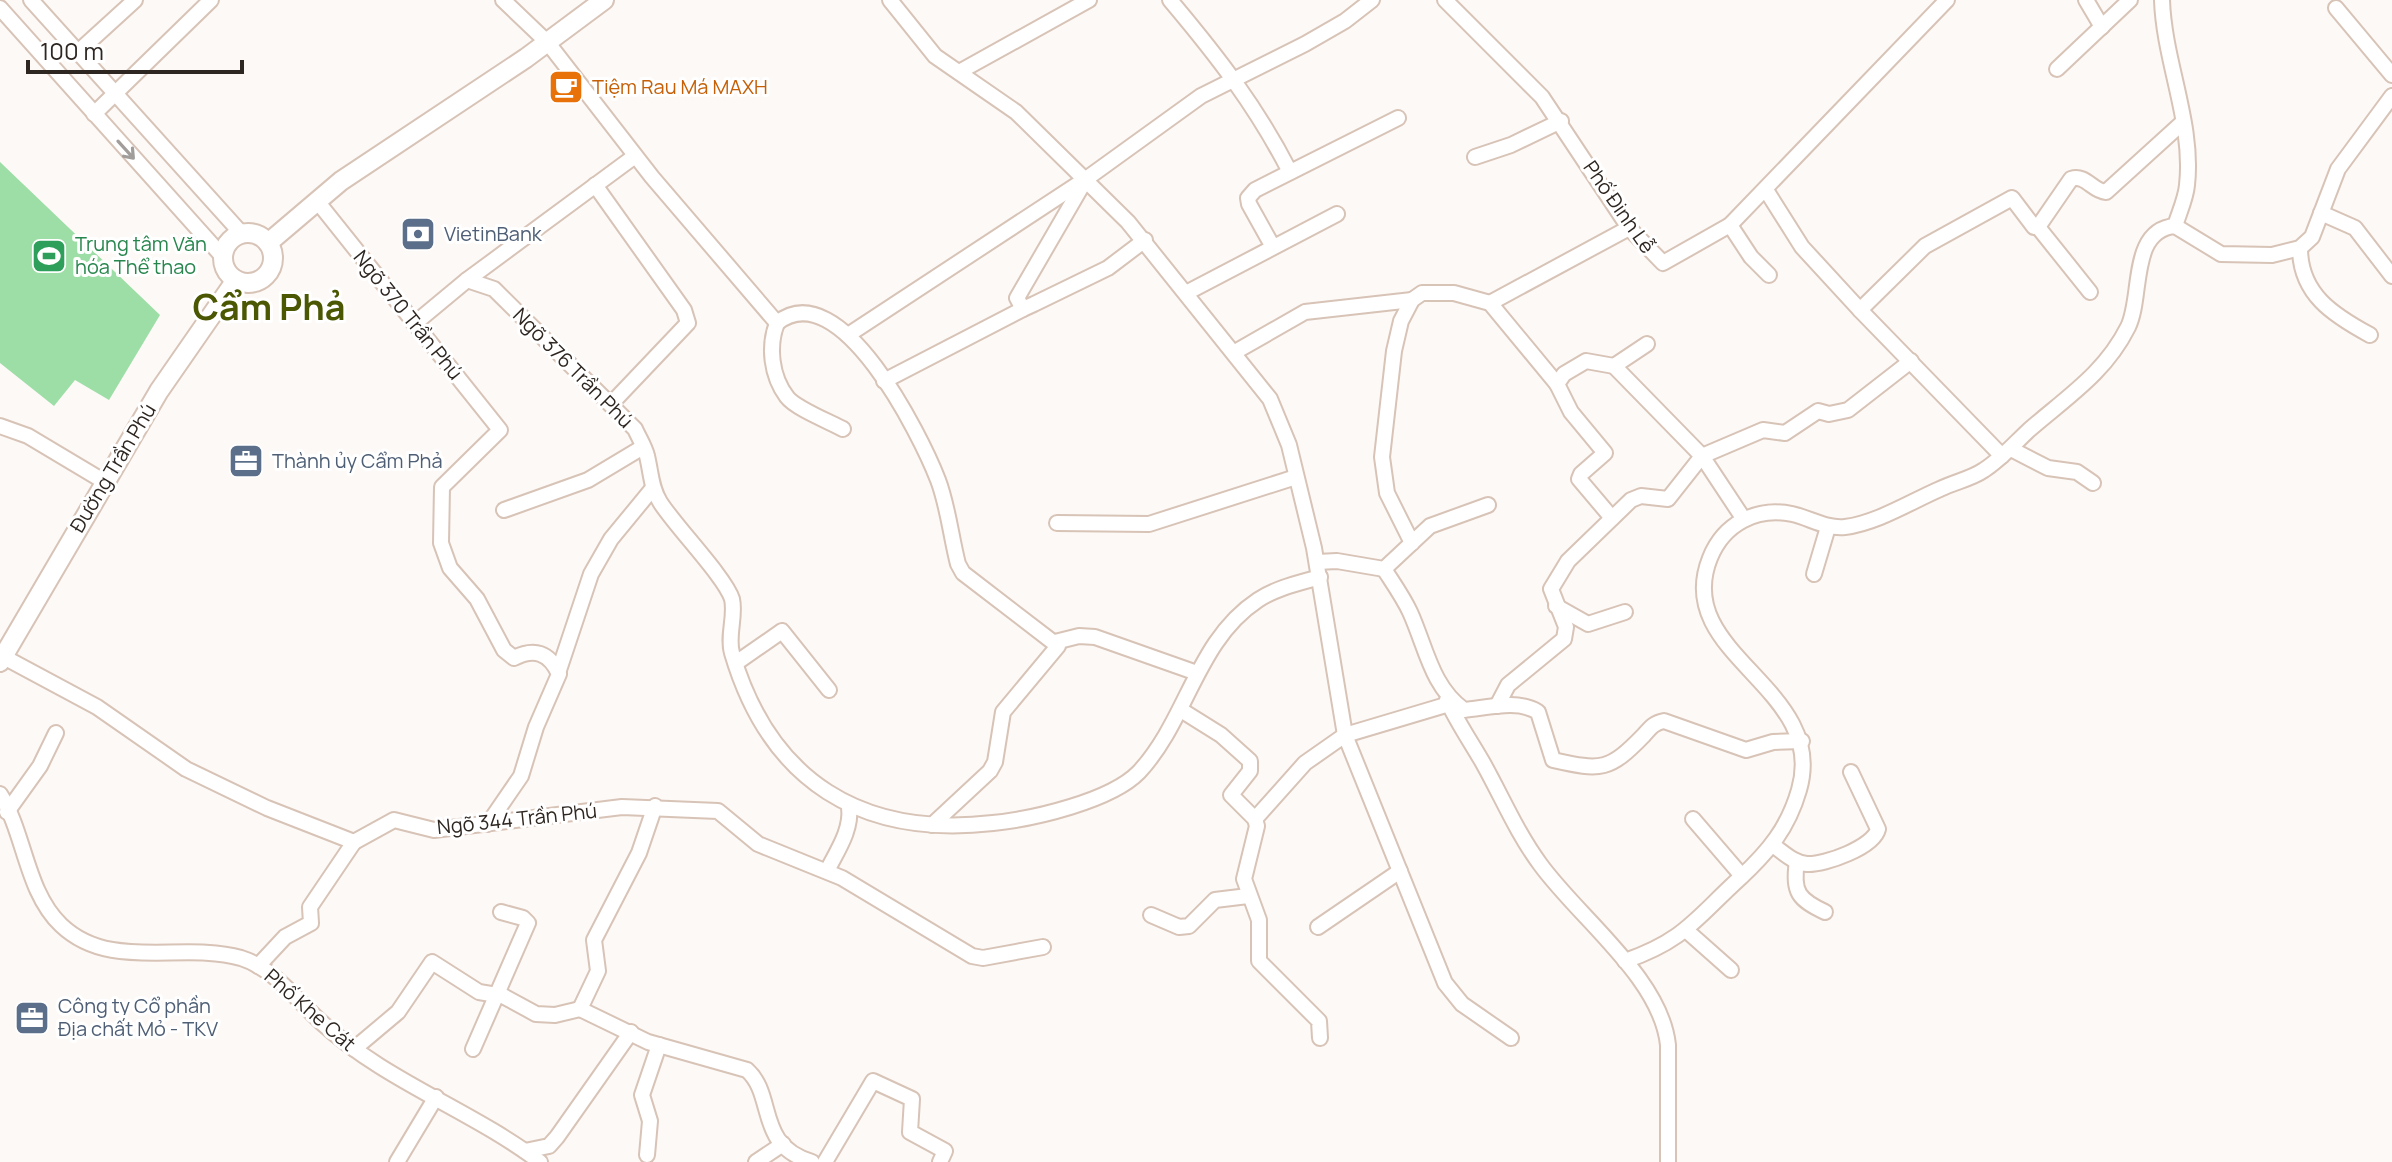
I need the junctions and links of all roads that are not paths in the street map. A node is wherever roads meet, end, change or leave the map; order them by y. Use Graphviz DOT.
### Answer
graph roads {
  1 [pos="31,0"];
  2 [pos="135,0"];
  3 [pos="211,0"];
  4 [pos="503,0"];
  5 [pos="604,0"];
  6 [pos="890,0"];
  7 [pos="1089,0"];
  8 [pos="1170,0"];
  9 [pos="1372,0"];
  10 [pos="1445,0"];
  11 [pos="1947,0"];
  12 [pos="2086,0"];
  13 [pos="2130,0"];
  14 [pos="2162,0"];
  15 [pos="2336,8"];
  16 [pos="3,18"];
  17 [pos="2102,27"];
  18 [pos="547,43"];
  19 [pos="78,52"];
  20 [pos="2057,69"];
  21 [pos="959,72"];
  22 [pos="2392,75"];
  23 [pos="1235,77"];
  24 [pos="113,92"];
  25 [pos="2392,96"];
  26 [pos="94,114"];
  27 [pos="1398,118"];
  28 [pos="1561,121"];
  29 [pos="2182,123"];
  30 [pos="635,156"];
  31 [pos="1475,157"];
  32 [pos="1290,172"];
  33 [pos="1086,179"];
  34 [pos="595,185"];
  35 [pos="1766,190"];
  36 [pos="317,201"];
  37 [pos="2321,213"];
  38 [pos="1337,214"];
  39 [pos="1730,225"];
  40 [pos="2175,226"];
  41 [pos="2038,227"];
  42 [pos="1629,228"];
  43 [pos="242,234"];
  44 [pos="1145,240"];
  45 [pos="268,243"];
  46 [pos="1273,247"];
  47 [pos="2300,248"];
  48 [pos="223,257"];
  49 [pos="1769,275"];
  50 [pos="2392,276"];
  51 [pos="236,280"];
  52 [pos="467,280"];
  53 [pos="1188,292"];
  54 [pos="2090,292"];
  55 [pos="1421,296"];
  56 [pos="1490,303"];
  57 [pos="1023,309"];
  58 [pos="1860,310"];
  59 [pos="777,323"];
  60 [pos="414,324"];
  61 [pos="848,335"];
  62 [pos="2370,335"];
  63 [pos="1647,344"];
  64 [pos="1235,352"];
  65 [pos="1911,361"];
  66 [pos="1614,366"];
  67 [pos="884,381"];
  68 [pos="1557,384"];
  69 [pos="611,404"];
  70 [pos="0,426"];
  71 [pos="843,429"];
  72 [pos="643,447"];
  73 [pos="2006,452"];
  74 [pos="1702,456"];
  75 [pos="1296,477"];
  76 [pos="105,482"];
  77 [pos="2093,483"];
  78 [pos="653,488"];
  79 [pos="1488,505"];
  80 [pos="504,510"];
  81 [pos="1612,518"];
  82 [pos="1743,518"];
  83 [pos="1057,523"];
  84 [pos="1828,527"];
  85 [pos="1412,543"];
  86 [pos="1318,569"];
  87 [pos="1384,569"];
  88 [pos="1814,574"];
  89 [pos="1556,606"];
  90 [pos="1625,612"];
  91 [pos="1055,642"];
  92 [pos="1,658"];
  93 [pos="736,663"];
  94 [pos="559,670"];
  95 [pos="1197,673"];
  96 [pos="1440,685"];
  97 [pos="829,690"];
  98 [pos="1449,704"];
  99 [pos="1497,706"];
  100 [pos="1181,710"];
  101 [pos="56,733"];
  102 [pos="1345,735"];
  103 [pos="1802,741"];
  104 [pos="1851,772"];
  105 [pos="0,794"];
  106 [pos="655,806"];
  107 [pos="849,807"];
  108 [pos="7,812"];
  109 [pos="1255,819"];
  110 [pos="1693,819"];
  111 [pos="488,824"];
  112 [pos="932,825"];
  113 [pos="354,842"];
  114 [pos="1774,846"];
  115 [pos="1797,862"];
  116 [pos="827,871"];
  117 [pos="1400,871"];
  118 [pos="1742,876"];
  119 [pos="1248,896"];
  120 [pos="501,912"];
  121 [pos="1825,912"];
  122 [pos="1151,915"];
  123 [pos="1318,927"];
  124 [pos="1687,931"];
  125 [pos="1043,947"];
  126 [pos="1625,961"];
  127 [pos="258,966"];
  128 [pos="1731,970"];
  129 [pos="497,995"];
  130 [pos="580,1009"];
  131 [pos="631,1032"];
  132 [pos="1320,1038"];
  133 [pos="1511,1038"];
  134 [pos="659,1045"];
  135 [pos="354,1049"];
  136 [pos="473,1049"];
  137 [pos="436,1097"];
  138 [pos="783,1144"];
  139 [pos="525,1151"];
  140 [pos="647,1155"];
  141 [pos="397,1162"];
  142 [pos="540,1162"];
  143 [pos="756,1162"];
  144 [pos="812,1162"];
  145 [pos="825,1162"];
  146 [pos="940,1162"];
  147 [pos="1668,1162"];
  1 -- 19 [label="street"];
  2 -- 19 [label="street"];
  3 -- 24 [label="street"];
  4 -- 18 [label="street"];
  5 -- 18 [label="main road"];
  6 -- 21 [label="street"];
  7 -- 21 [label="street"];
  8 -- 23 [label="street"];
  9 -- 23 [label="street"];
  10 -- 28 [label="street, Phố Đinh Lễ"];
  11 -- 35 [label="street, Phố Đinh Lễ"];
  12 -- 17 [label="street"];
  13 -- 17 [label="street"];
  14 -- 29 [label="street"];
  15 -- 22 [label="street"];
  16 -- 26 [label="street"];
  17 -- 20 [label="street"];
  18 -- 30 [label="street"];
  18 -- 36 [label="main road"];
  19 -- 24 [label="street"];
  21 -- 33 [label="street"];
  23 -- 32 [label="street"];
  23 -- 33 [label="street"];
  24 -- 26 [label="street"];
  24 -- 43 [label="street"];
  25 -- 37 [label="street"];
  26 -- 48 [label="street, one-way"];
  27 -- 32 [label="street"];
  28 -- 31 [label="street"];
  28 -- 42 [label="street, Phố Đinh Lễ"];
  29 -- 40 [label="street"];
  29 -- 41 [label="street"];
  30 -- 34 [label="street"];
  30 -- 59 [label="street"];
  32 -- 46 [label="street"];
  33 -- 44 [label="street"];
  33 -- 57 [label="street"];
  33 -- 61 [label="street"];
  34 -- 52 [label="street"];
  34 -- 69 [label="street"];
  35 -- 39 [label="street, Phố Đinh Lễ"];
  35 -- 58 [label="street"];
  36 -- 45 [label="main road"];
  36 -- 60 [label="street, Ngõ 370 Trần Phú"];
  37 -- 47 [label="street"];
  37 -- 50 [label="street"];
  38 -- 46 [label="street"];
  39 -- 42 [label="street, Phố Đinh Lễ"];
  39 -- 49 [label="street"];
  40 -- 47 [label="street"];
  40 -- 73 [label="street"];
  41 -- 54 [label="street"];
  41 -- 58 [label="street"];
  42 -- 56 [label="street"];
  43 -- 45 [label="main road"];
  43 -- 48 [label="main road"];
  44 -- 53 [label="street"];
  44 -- 57 [label="street"];
  45 -- 51 [label="main road"];
  46 -- 53 [label="street"];
  47 -- 62 [label="street"];
  48 -- 51 [label="main road"];
  51 -- 76 [label="main road, Đường Trần Phú"];
  52 -- 60 [label="street"];
  52 -- 69 [label="street, Ngõ 376 Trần Phú"];
  53 -- 64 [label="street"];
  55 -- 56 [label="street"];
  55 -- 64 [label="street"];
  55 -- 85 [label="street"];
  56 -- 68 [label="street"];
  57 -- 67 [label="street"];
  58 -- 65 [label="street"];
  59 -- 61 [label="street"];
  59 -- 71 [label="street"];
  60 -- 94 [label="street, Ngõ 370 Trần Phú"];
  61 -- 67 [label="street"];
  63 -- 66 [label="street"];
  64 -- 75 [label="street"];
  65 -- 73 [label="street"];
  65 -- 74 [label="street"];
  66 -- 68 [label="street"];
  66 -- 74 [label="street"];
  67 -- 91 [label="street"];
  68 -- 81 [label="street"];
  69 -- 72 [label="street, Ngõ 376 Trần Phú"];
  70 -- 76 [label="street"];
  72 -- 78 [label="street, Ngõ 376 Trần Phú"];
  72 -- 80 [label="street"];
  73 -- 77 [label="street"];
  73 -- 84 [label="street"];
  74 -- 81 [label="street"];
  74 -- 82 [label="street"];
  75 -- 83 [label="street"];
  75 -- 86 [label="street"];
  76 -- 92 [label="main road, Đường Trần Phú"];
  78 -- 93 [label="street, Ngõ 376 Trần Phú"];
  78 -- 94 [label="street"];
  79 -- 85 [label="street"];
  81 -- 89 [label="street"];
  82 -- 84 [label="street"];
  82 -- 103 [label="street"];
  84 -- 88 [label="street"];
  85 -- 87 [label="street"];
  86 -- 87 [label="street"];
  86 -- 95 [label="street, Ngõ 376 Trần Phú"];
  86 -- 102 [label="street"];
  87 -- 96 [label="street"];
  89 -- 90 [label="street"];
  89 -- 99 [label="street"];
  91 -- 95 [label="street"];
  91 -- 112 [label="street"];
  92 -- 113 [label="street"];
  93 -- 97 [label="street"];
  93 -- 107 [label="street, Ngõ 376 Trần Phú"];
  94 -- 111 [label="street"];
  95 -- 100 [label="street, Ngõ 376 Trần Phú"];
  96 -- 98 [label="street"];
  96 -- 99 [label="street"];
  98 -- 102 [label="street"];
  98 -- 126 [label="street"];
  99 -- 103 [label="street"];
  100 -- 109 [label="street"];
  100 -- 112 [label="street, Ngõ 376 Trần Phú"];
  101 -- 108 [label="street"];
  102 -- 109 [label="street"];
  102 -- 117 [label="street"];
  103 -- 114 [label="street"];
  104 -- 115 [label="street"];
  105 -- 108 [label="street, Phố Khe Cát"];
  106 -- 111 [label="street, Ngõ 344 Trần Phú"];
  106 -- 116 [label="street, Ngõ 344 Trần Phú"];
  106 -- 130 [label="street"];
  107 -- 112 [label="street, Ngõ 376 Trần Phú"];
  107 -- 116 [label="street"];
  108 -- 127 [label="street, Phố Khe Cát"];
  109 -- 119 [label="street"];
  110 -- 118 [label="street"];
  111 -- 113 [label="street, Ngõ 344 Trần Phú"];
  113 -- 127 [label="street"];
  114 -- 115 [label="street"];
  114 -- 118 [label="street"];
  115 -- 121 [label="street"];
  116 -- 125 [label="street, Ngõ 344 Trần Phú"];
  117 -- 123 [label="street"];
  117 -- 133 [label="street"];
  118 -- 124 [label="street"];
  119 -- 122 [label="street"];
  119 -- 132 [label="street"];
  120 -- 129 [label="street"];
  124 -- 126 [label="street"];
  124 -- 128 [label="street"];
  126 -- 147 [label="street"];
  127 -- 135 [label="street, Phố Khe Cát"];
  129 -- 130 [label="street"];
  129 -- 135 [label="street"];
  129 -- 136 [label="street"];
  130 -- 131 [label="street"];
  131 -- 134 [label="street"];
  131 -- 139 [label="street"];
  134 -- 138 [label="street"];
  134 -- 140 [label="street"];
  135 -- 137 [label="street, Phố Khe Cát"];
  137 -- 139 [label="street, Phố Khe Cát"];
  137 -- 141 [label="street"];
  138 -- 143 [label="street"];
  138 -- 144 [label="street"];
  139 -- 142 [label="street, Phố Khe Cát"];
  145 -- 146 [label="street"];
}
